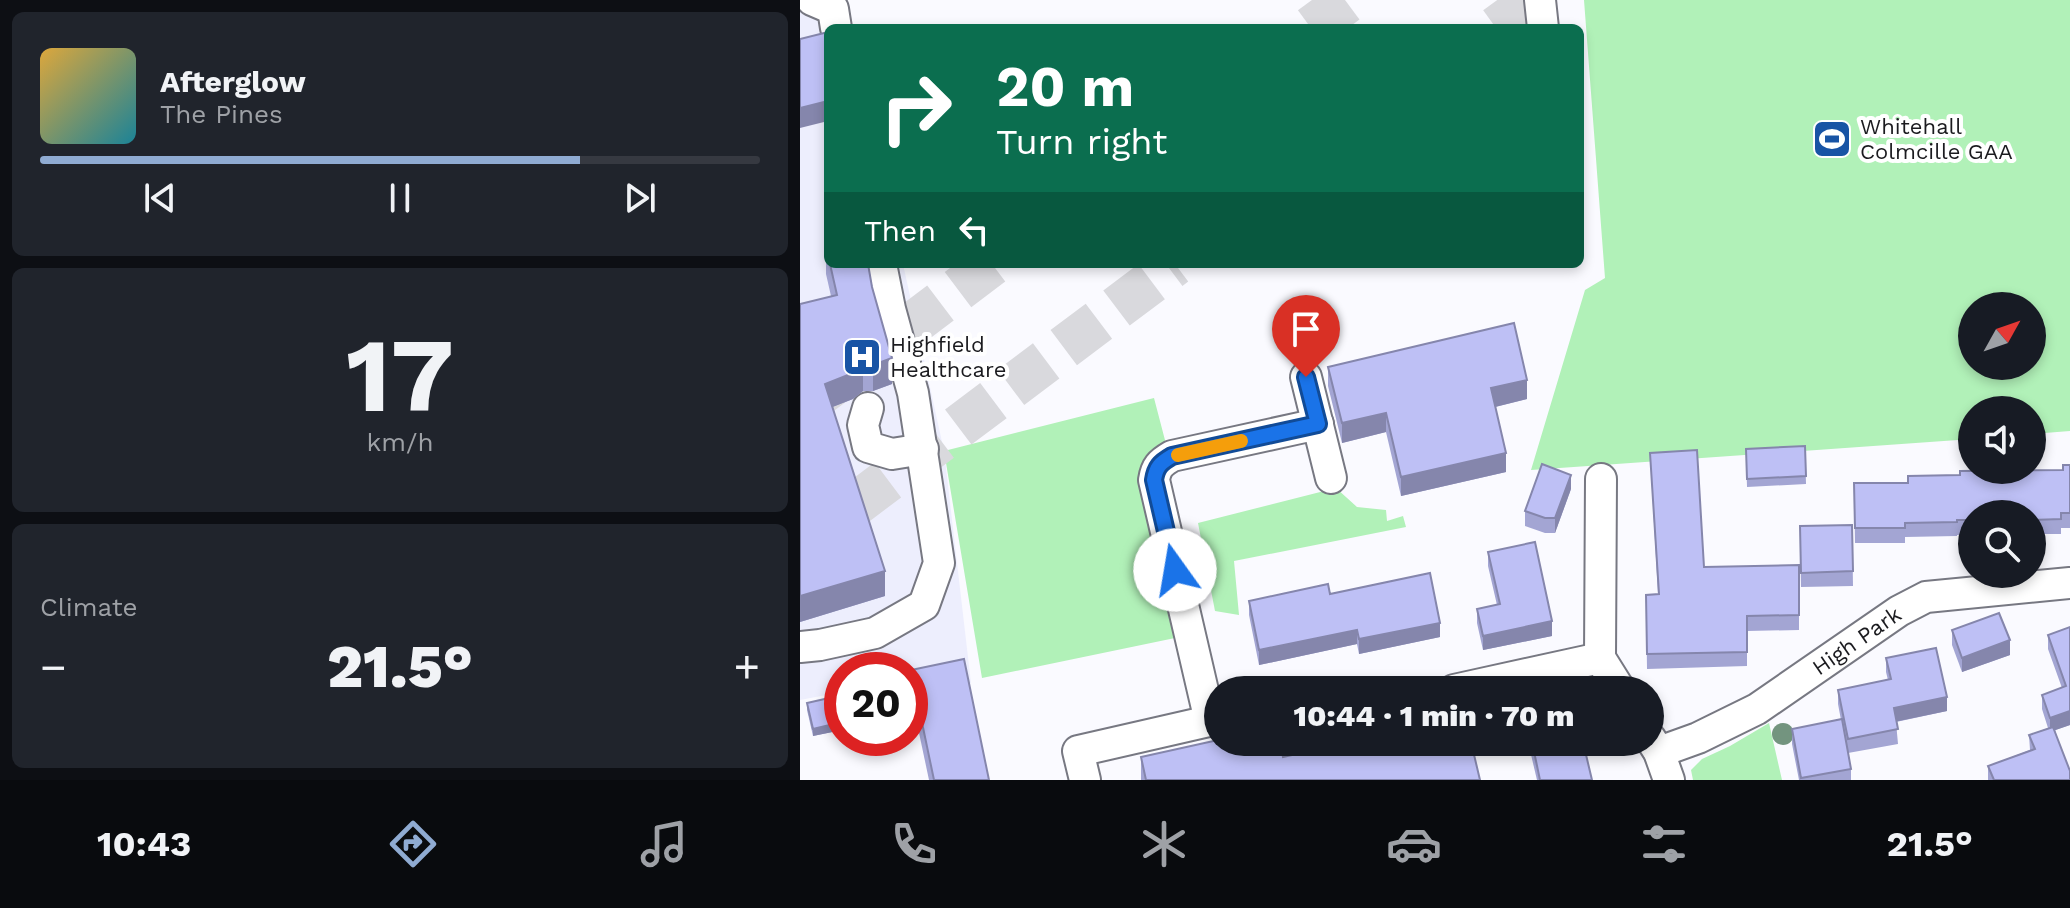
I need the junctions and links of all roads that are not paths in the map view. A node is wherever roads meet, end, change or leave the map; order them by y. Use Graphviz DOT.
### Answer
graph roads {
  1 [pos="812,0"];
  2 [pos="1540,0"];
  3 [pos="835,24"];
  4 [pos="1543,24"];
  5 [pos="882,268"];
  6 [pos="1306,377"];
  7 [pos="868,408"];
  8 [pos="1318,424"];
  9 [pos="923,449"];
  10 [pos="1331,478"];
  11 [pos="1601,479"];
  12 [pos="2070,583"];
  13 [pos="800,647"];
  14 [pos="1600,658"];
  15 [pos="1518,676"];
  16 [pos="1611,676"];
  17 [pos="1204,680"];
  18 [pos="1204,722"];
  19 [pos="1659,757"];
  20 [pos="1085,780"];
  1 -- 3 [label="street"];
  2 -- 4 [label="street"];
  5 -- 9 [label="street"];
  6 -- 8 [label="street"];
  7 -- 9 [label="street"];
  8 -- 10 [label="street"];
  8 -- 17 [label="street"];
  9 -- 13 [label="street"];
  11 -- 14 [label="street"];
  12 -- 19 [label="street, High Park"];
  14 -- 15 [label="street"];
  14 -- 16 [label="street"];
  18 -- 20 [label="street"];
}
